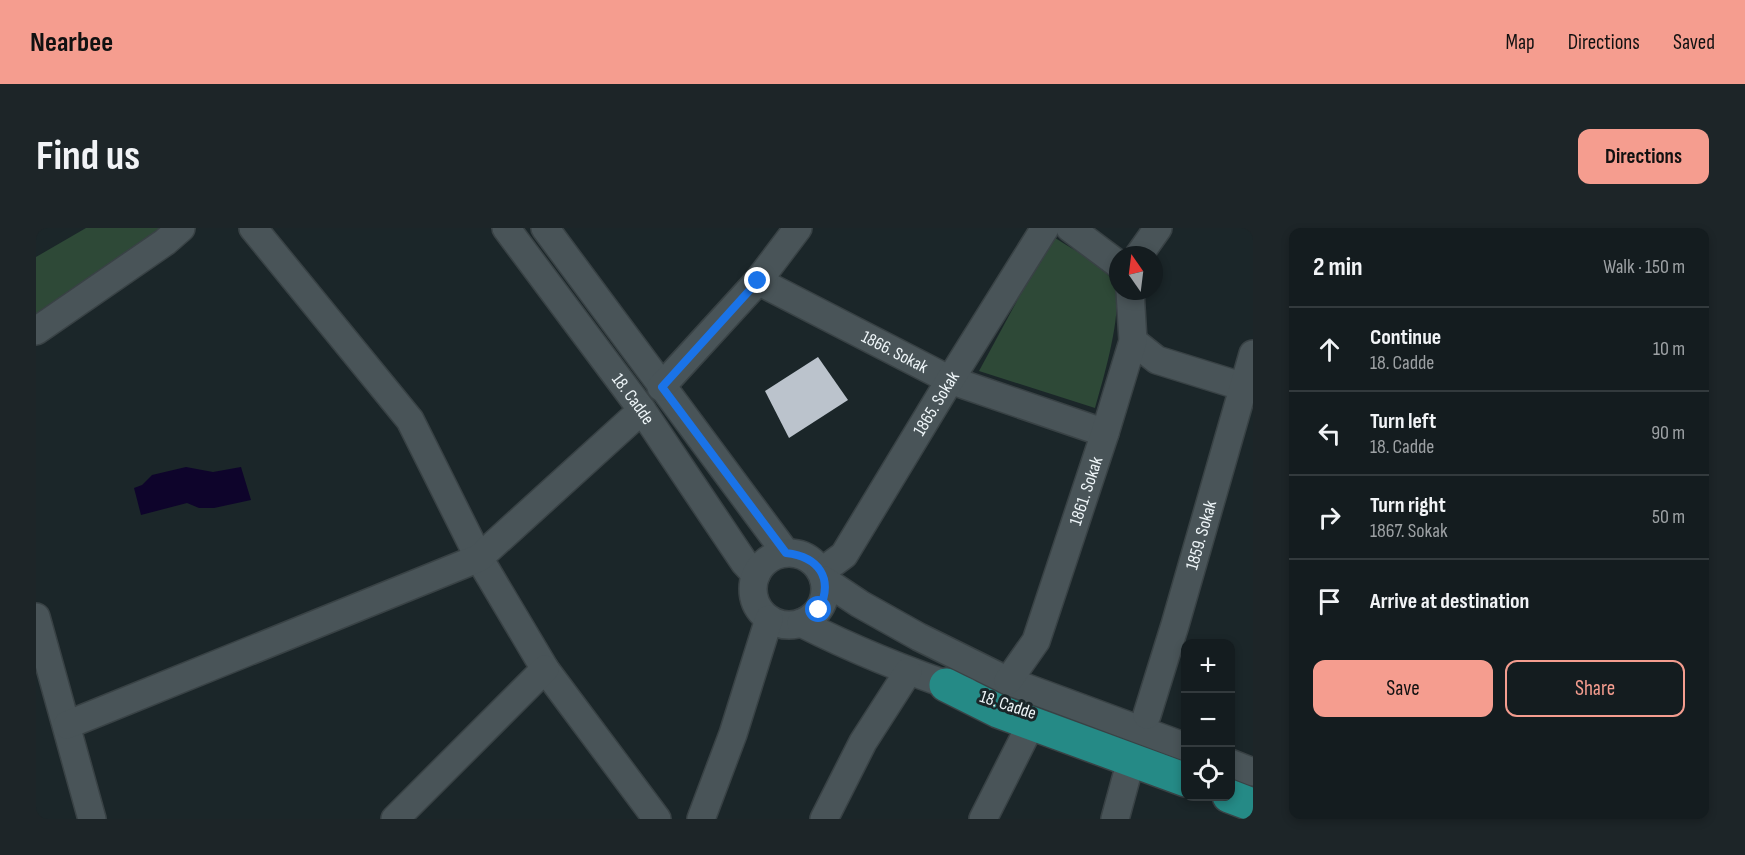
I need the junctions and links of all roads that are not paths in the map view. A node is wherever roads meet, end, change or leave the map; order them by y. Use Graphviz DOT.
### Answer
graph roads {
  1 [pos="182,228"];
  2 [pos="253,228"];
  3 [pos="506,228"];
  4 [pos="545,228"];
  5 [pos="798,228"];
  6 [pos="1045,228"];
  7 [pos="1070,228"];
  8 [pos="1158,228"];
  9 [pos="1145,246"];
  10 [pos="1109,257"];
  11 [pos="758,281"];
  12 [pos="1131,300"];
  13 [pos="36,331"];
  14 [pos="1133,341"];
  15 [pos="1253,354"];
  16 [pos="950,380"];
  17 [pos="662,387"];
  18 [pos="1244,387"];
  19 [pos="642,410"];
  20 [pos="1105,433"];
  21 [pos="786,553"];
  22 [pos="479,558"];
  23 [pos="756,575"];
  24 [pos="822,576"];
  25 [pos="36,617"];
  26 [pos="769,619"];
  27 [pos="801,623"];
  28 [pos="545,669"];
  29 [pos="908,672"];
  30 [pos="1012,683"];
  31 [pos="946,685"];
  32 [pos="1147,716"];
  33 [pos="1031,724"];
  34 [pos="66,725"];
  35 [pos="1181,728"];
  36 [pos="1181,746"];
  37 [pos="1235,746"];
  38 [pos="1253,752"];
  39 [pos="1131,760"];
  40 [pos="1181,764"];
  41 [pos="1235,765"];
  42 [pos="1253,772"];
  43 [pos="1181,779"];
  44 [pos="1235,783"];
  45 [pos="1253,789"];
  46 [pos="1235,798"];
  47 [pos="1253,805"];
  48 [pos="92,819"];
  49 [pos="395,819"];
  50 [pos="657,819"];
  51 [pos="701,819"];
  52 [pos="824,819"];
  53 [pos="983,819"];
  54 [pos="1115,819"];
  1 -- 13 [label="street"];
  2 -- 22 [label="street"];
  3 -- 19 [label="street, 18. Cadde"];
  4 -- 17 [label="street, 18. Cadde"];
  5 -- 11 [label="street"];
  6 -- 16 [label="street, 1865. Sokak"];
  7 -- 10 [label="street"];
  8 -- 9 [label="street"];
  11 -- 16 [label="street, 1866. Sokak"];
  11 -- 17 [label="street"];
  12 -- 14 [label="street, 1861. Sokak"];
  14 -- 18 [label="street"];
  14 -- 20 [label="street, 1861. Sokak"];
  15 -- 18 [label="street, 1859. Sokak"];
  16 -- 20 [label="street, 1866. Sokak"];
  16 -- 24 [label="street, 1865. Sokak"];
  17 -- 21 [label="street, 18. Cadde"];
  18 -- 32 [label="street, 1859. Sokak"];
  19 -- 22 [label="street"];
  19 -- 23 [label="street, 18. Cadde"];
  20 -- 30 [label="street, 1861. Sokak"];
  21 -- 23 [label="street"];
  21 -- 24 [label="street, 18. Cadde"];
  22 -- 28 [label="street"];
  22 -- 34 [label="street"];
  23 -- 26 [label="street"];
  24 -- 27 [label="street"];
  24 -- 30 [label="street, 18. Cadde"];
  25 -- 34 [label="street"];
  26 -- 27 [label="street, 18. Cadde"];
  26 -- 51 [label="street"];
  27 -- 29 [label="street, 18. Cadde"];
  28 -- 49 [label="street"];
  28 -- 50 [label="street"];
  29 -- 31 [label="street, 18. Cadde"];
  29 -- 52 [label="street"];
  30 -- 32 [label="street"];
  30 -- 36 [label="street, 18. Cadde"];
  31 -- 33 [label="main road"];
  31 -- 40 [label="street, 18. Cadde"];
  32 -- 35 [label="street"];
  33 -- 39 [label="main road"];
  33 -- 53 [label="street"];
  34 -- 48 [label="street"];
  37 -- 38 [label="street"];
  39 -- 43 [label="main road"];
  39 -- 54 [label="street"];
  41 -- 42 [label="street"];
  44 -- 45 [label="street"];
  46 -- 47 [label="main road"];
}
